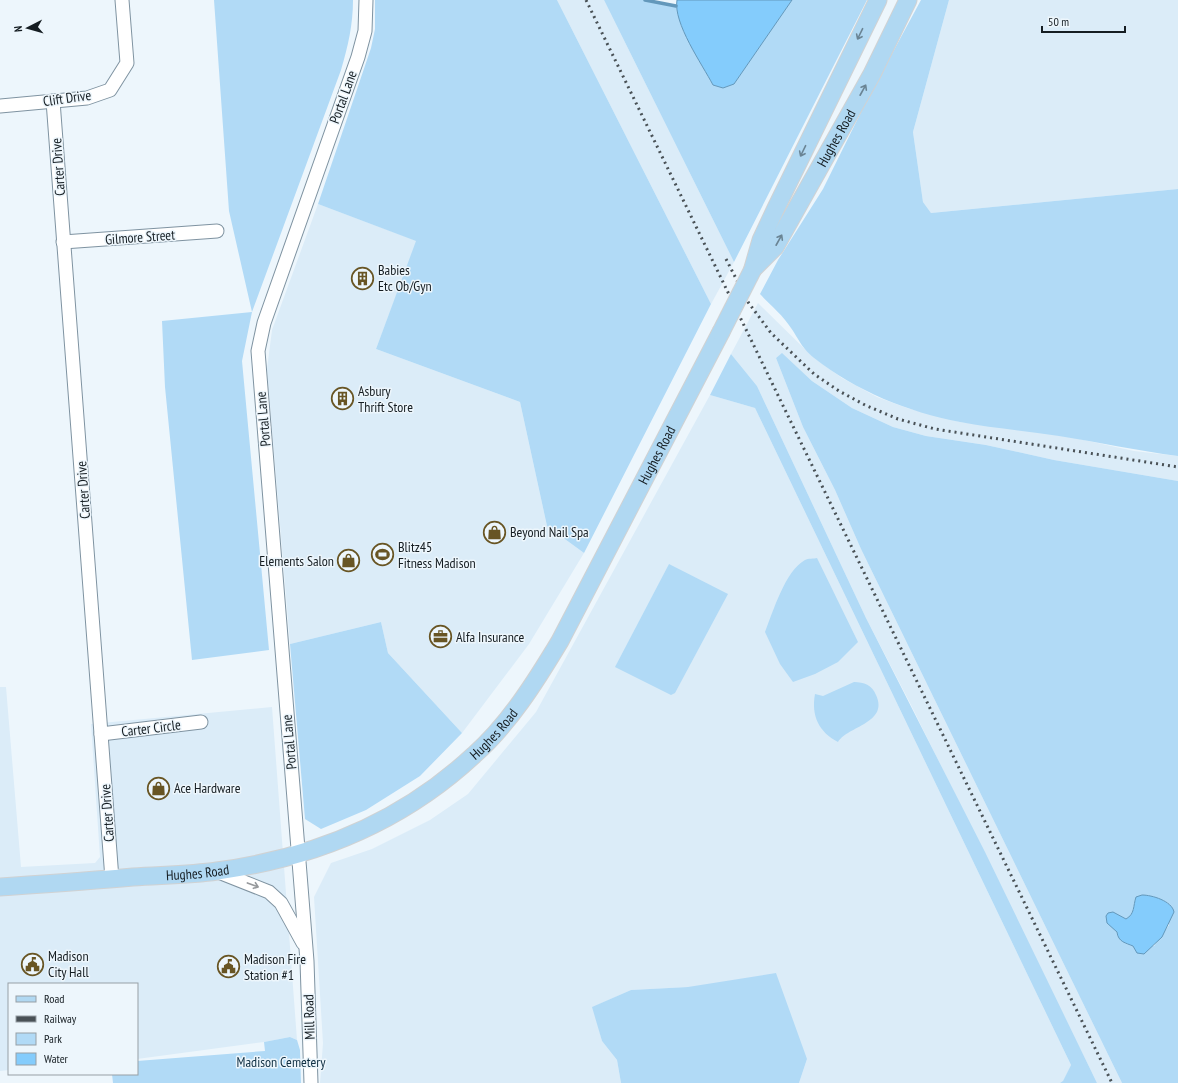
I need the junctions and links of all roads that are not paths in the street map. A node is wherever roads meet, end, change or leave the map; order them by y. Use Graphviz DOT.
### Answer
graph roads {
  1 [pos="122,0"];
  2 [pos="366,0"];
  3 [pos="878,0"];
  4 [pos="908,0"];
  5 [pos="53,101"];
  6 [pos="0,106"];
  7 [pos="217,231"];
  8 [pos="63,242"];
  9 [pos="753,269"];
  10 [pos="200,722"];
  11 [pos="101,734"];
  12 [pos="298,854"];
  13 [pos="216,871"];
  14 [pos="112,879"];
  15 [pos="0,887"];
  16 [pos="305,947"];
  17 [pos="311,1083"];
  1 -- 5 [label="street, Clift Drive"];
  2 -- 12 [label="street, Portal Lane"];
  3 -- 9 [label="main road, Hughes Road, one-way"];
  9 -- 4 [label="main road, Hughes Road, one-way"];
  5 -- 6 [label="street, Clift Drive"];
  5 -- 8 [label="street, Carter Drive"];
  7 -- 8 [label="street, Gilmore Street"];
  8 -- 11 [label="street, Carter Drive"];
  9 -- 12 [label="main road, Hughes Road, bridge"];
  10 -- 11 [label="street, Carter Circle"];
  11 -- 14 [label="street, Carter Drive"];
  12 -- 13 [label="main road, Hughes Road"];
  12 -- 16 [label="street, Mill Road"];
  13 -- 14 [label="main road, Hughes Road"];
  13 -- 16 [label="street, one-way"];
  14 -- 15 [label="main road, Hughes Road"];
  16 -- 17 [label="street, Mill Road"];
}
